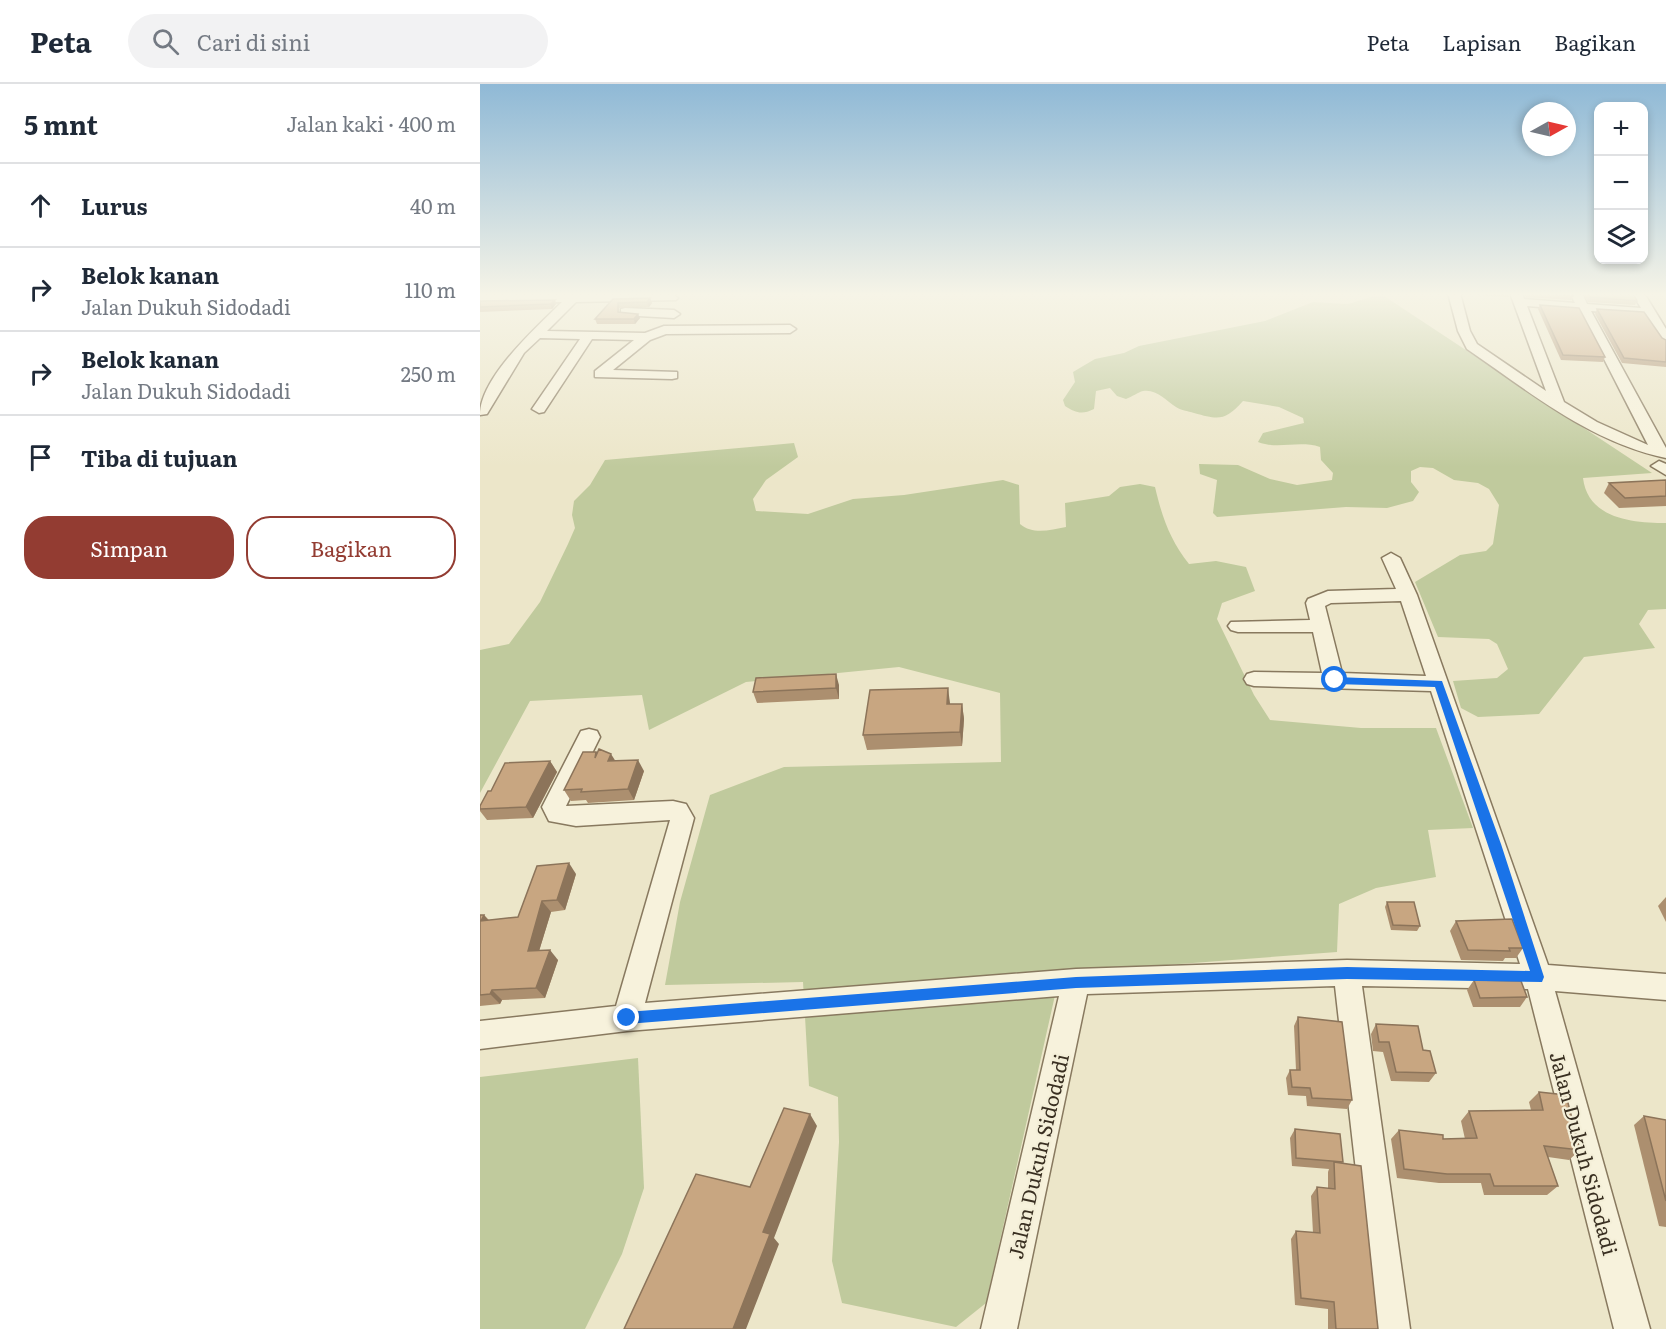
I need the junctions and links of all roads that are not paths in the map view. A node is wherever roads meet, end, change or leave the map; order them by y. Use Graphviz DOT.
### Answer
graph roads {
  1 [pos="519,351"];
  2 [pos="578,351"];
  3 [pos="628,351"];
  4 [pos="1480,351"];
  5 [pos="1538,351"];
  6 [pos="1606,351"];
  7 [pos="672,375"];
  8 [pos="1557,402"];
  9 [pos="539,409"];
  10 [pos="482,411"];
  11 [pos="1662,460"];
  12 [pos="1391,558"];
  13 [pos="1408,595"];
  14 [pos="1238,626"];
  15 [pos="1320,626"];
  16 [pos="1254,679"];
  17 [pos="1335,680"];
  18 [pos="1439,684"];
  19 [pos="589,737"];
  20 [pos="1347,973"];
  21 [pos="1538,977"];
  22 [pos="1076,982"];
  23 [pos="1666,987"];
  24 [pos="627,1018"];
  25 [pos="480,1035"];
  26 [pos="999,1329"];
  27 [pos="1392,1329"];
  28 [pos="1632,1329"];
  1 -- 10 [label="street"];
  2 -- 9 [label="street"];
  3 -- 7 [label="street"];
  4 -- 8 [label="street"];
  5 -- 8 [label="street"];
  6 -- 11 [label="street"];
  8 -- 11 [label="street"];
  12 -- 13 [label="street, Jalan Dukuh Sidodadi"];
  13 -- 15 [label="street"];
  13 -- 18 [label="street, Jalan Dukuh Sidodadi"];
  14 -- 15 [label="street"];
  15 -- 17 [label="street"];
  16 -- 17 [label="street"];
  17 -- 18 [label="street"];
  18 -- 21 [label="street, Jalan Dukuh Sidodadi"];
  19 -- 24 [label="street"];
  20 -- 21 [label="street"];
  20 -- 22 [label="street"];
  20 -- 27 [label="street"];
  21 -- 23 [label="street"];
  21 -- 28 [label="street, Jalan Dukuh Sidodadi"];
  22 -- 24 [label="street"];
  22 -- 26 [label="street, Jalan Dukuh Sidodadi"];
  24 -- 25 [label="street"];
}
